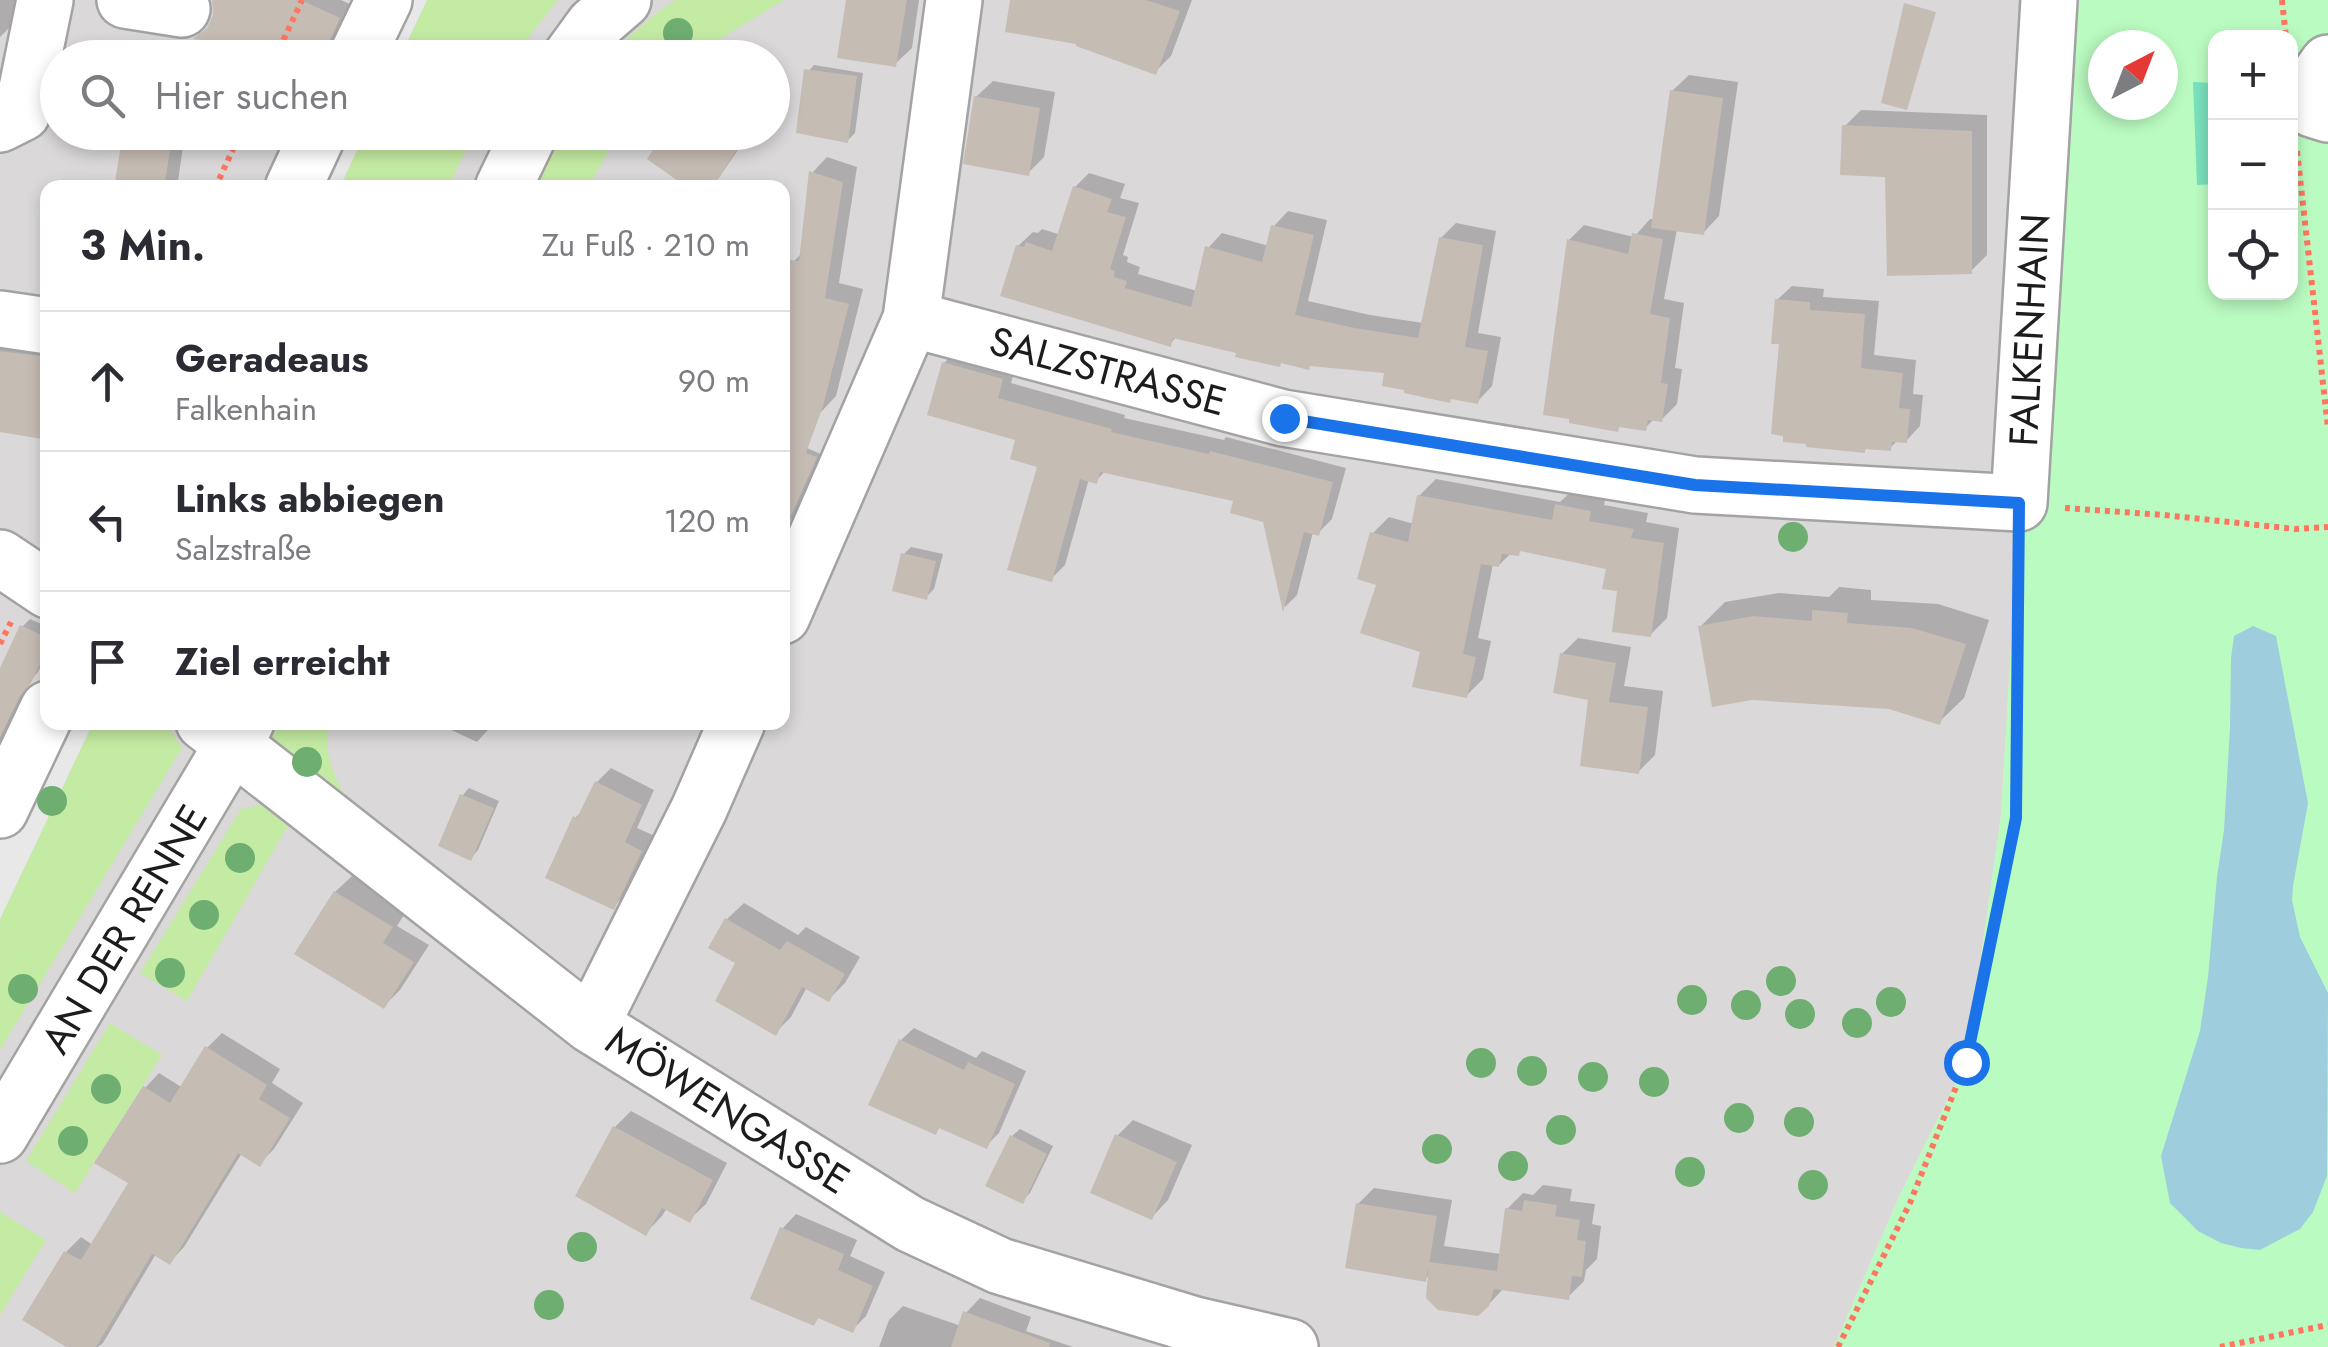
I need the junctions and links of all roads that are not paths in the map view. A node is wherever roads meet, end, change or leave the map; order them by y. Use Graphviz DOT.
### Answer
graph roads {
  1 [pos="45,0"];
  2 [pos="125,0"];
  3 [pos="384,0"];
  4 [pos="624,0"];
  5 [pos="954,0"];
  6 [pos="2049,0"];
  7 [pos="182,9"];
  8 [pos="365,40"];
  9 [pos="583,40"];
  10 [pos="2328,64"];
  11 [pos="0,124"];
  12 [pos="2312,128"];
  13 [pos="311,150"];
  14 [pos="521,150"];
  15 [pos="297,180"];
  16 [pos="507,180"];
  17 [pos="911,318"];
  18 [pos="0,320"];
  19 [pos="40,325"];
  20 [pos="2019,503"];
  21 [pos="0,558"];
  22 [pos="40,585"];
  23 [pos="790,598"];
  24 [pos="40,726"];
  25 [pos="228,730"];
  26 [pos="734,730"];
  27 [pos="0,810"];
  28 [pos="592,1025"];
  29 [pos="0,1135"];
  30 [pos="1290,1347"];
  1 -- 11 [label="street"];
  2 -- 7 [label="street"];
  3 -- 8 [label="street"];
  4 -- 9 [label="street"];
  5 -- 17 [label="street"];
  6 -- 20 [label="street, FALKENHAIN"];
  10 -- 12 [label="street"];
  13 -- 15 [label="street"];
  14 -- 16 [label="street"];
  17 -- 20 [label="street, SALZSTRASSE"];
  17 -- 23 [label="street"];
  18 -- 19 [label="street"];
  21 -- 22 [label="street"];
  24 -- 27 [label="street"];
  25 -- 28 [label="street, MÖWENGASSE"];
  25 -- 29 [label="street, AN DER RENNE"];
  26 -- 28 [label="street"];
  28 -- 30 [label="street, MÖWENGASSE"];
}
